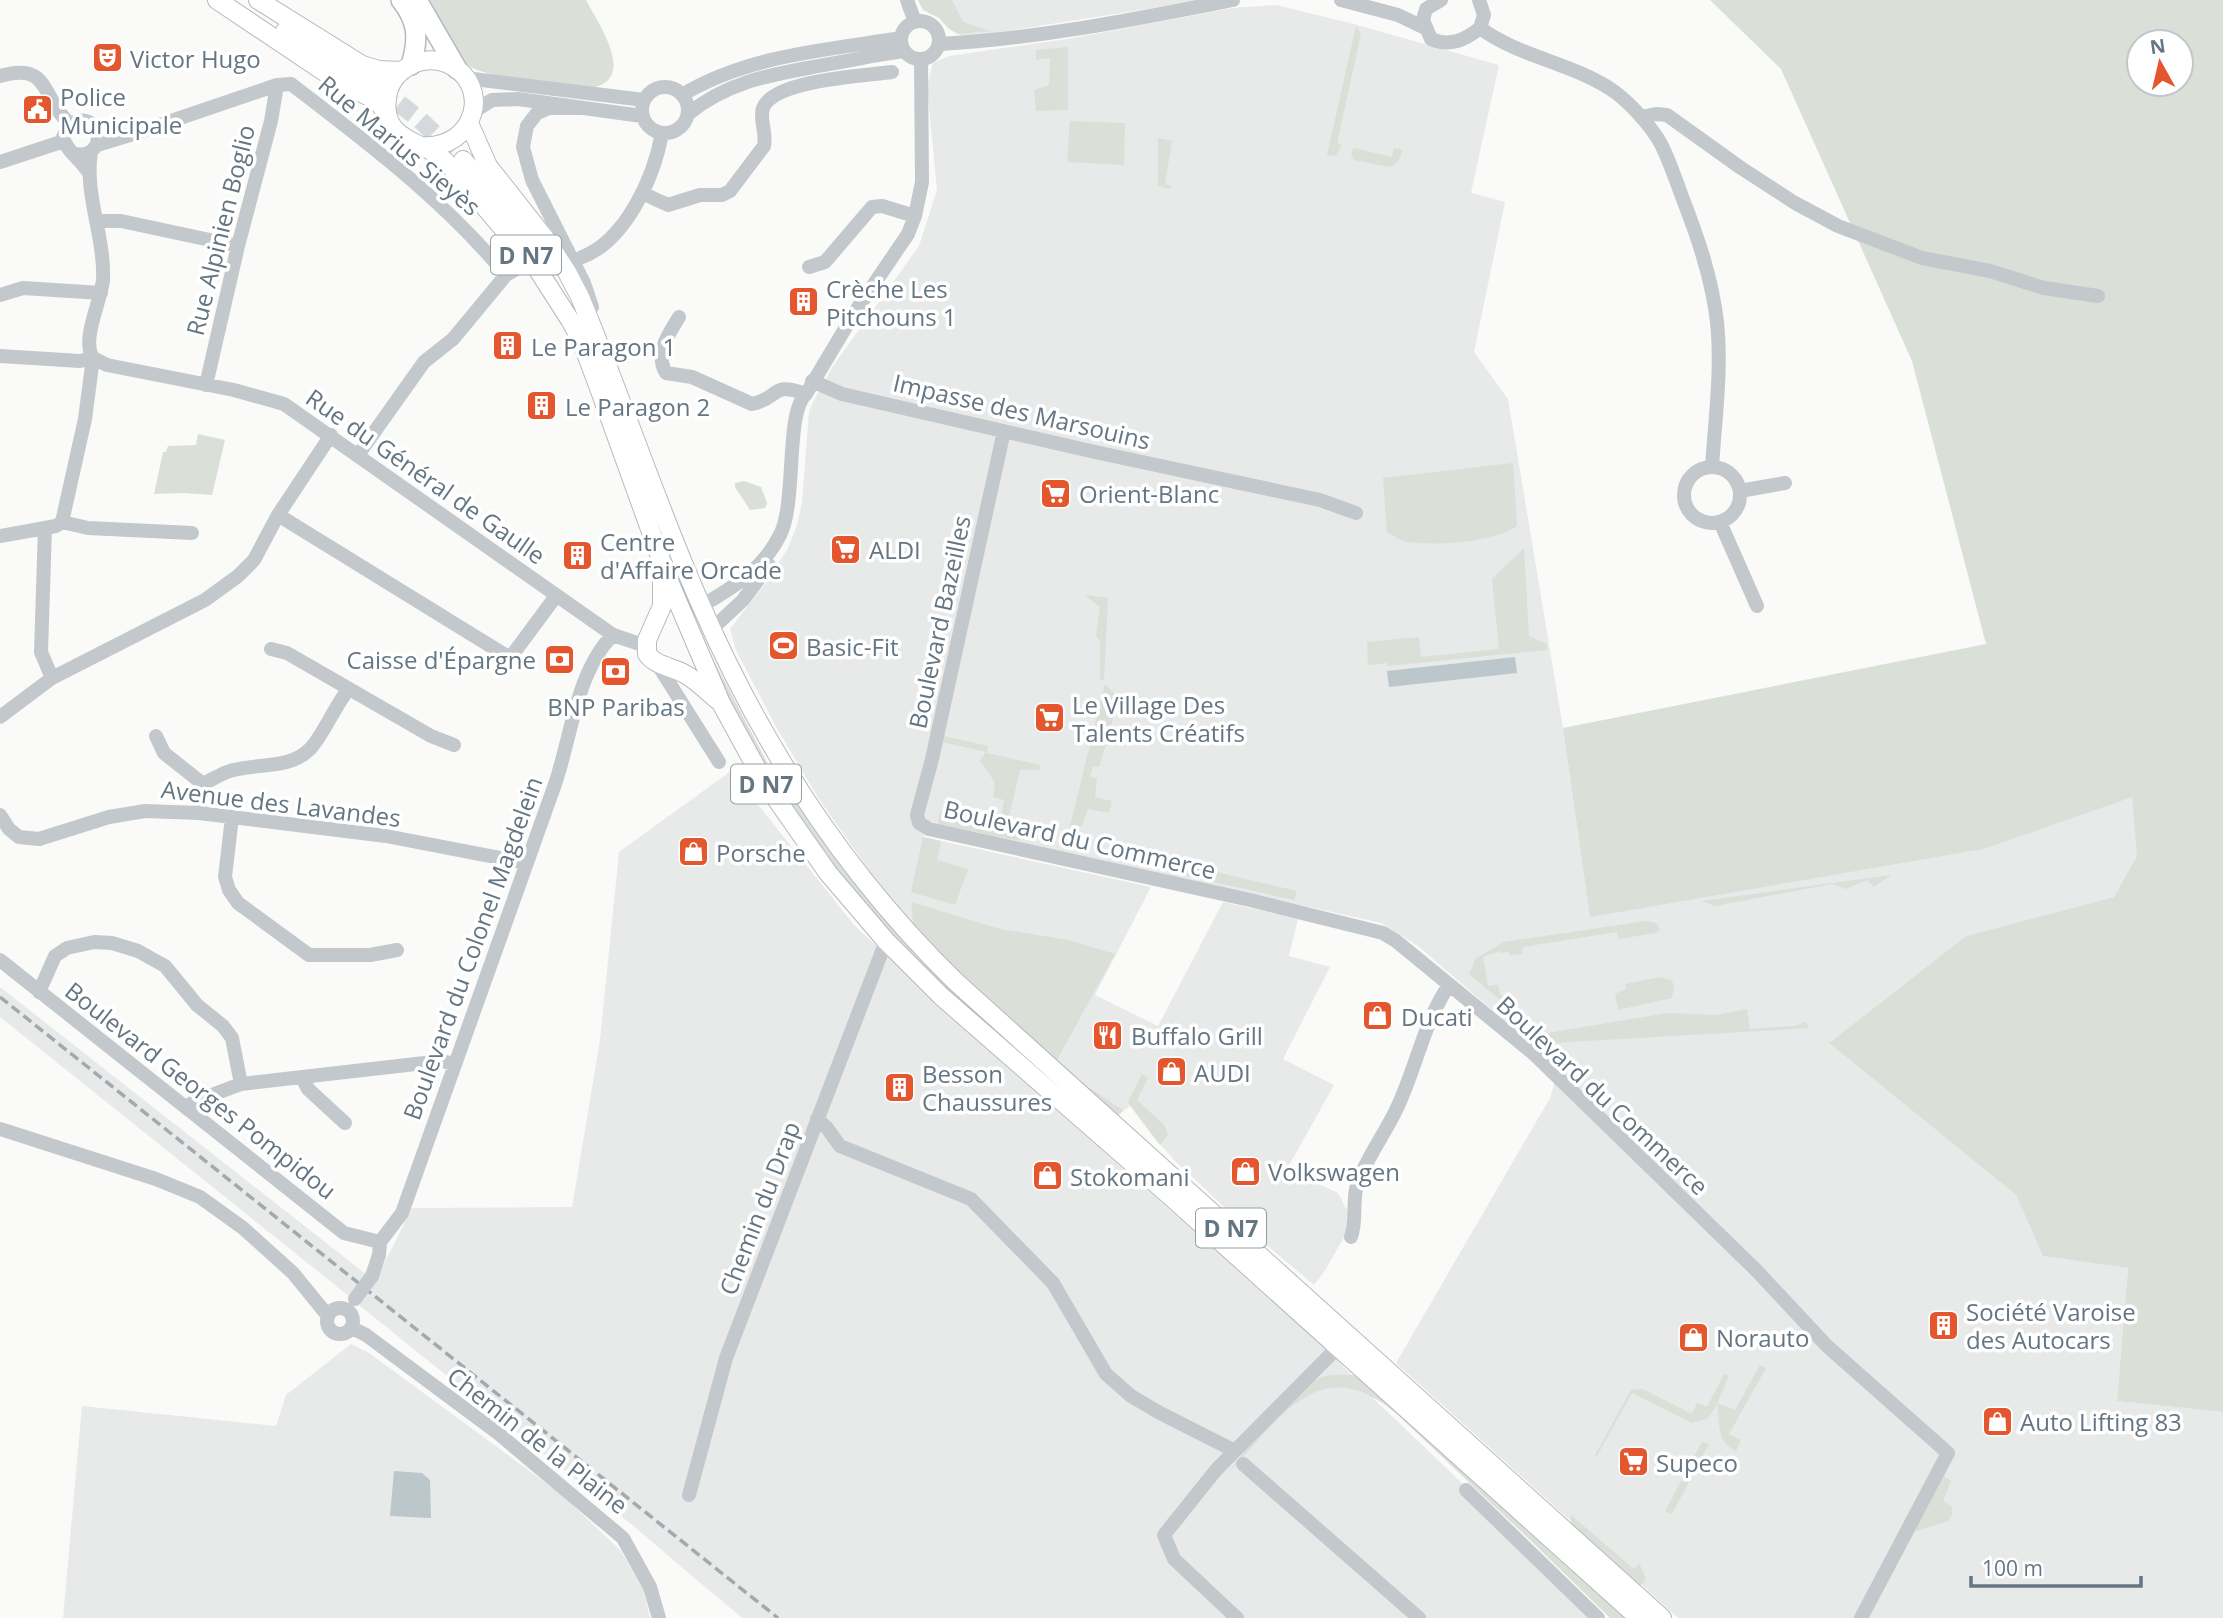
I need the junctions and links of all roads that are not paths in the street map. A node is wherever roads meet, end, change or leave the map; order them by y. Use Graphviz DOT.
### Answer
graph roads {
  1 [pos="217,0"];
  2 [pos="236,0"];
  3 [pos="258,0"];
  4 [pos="401,0"];
  5 [pos="417,0"];
  6 [pos="907,0"];
  7 [pos="1233,0"];
  8 [pos="1341,0"];
  9 [pos="1441,0"];
  10 [pos="1480,0"];
  11 [pos="915,22"];
  12 [pos="1425,28"];
  13 [pos="1480,28"];
  14 [pos="903,44"];
  15 [pos="939,44"];
  16 [pos="921,59"];
  17 [pos="406,68"];
  18 [pos="892,72"];
  19 [pos="461,74"];
  20 [pos="0,76"];
  21 [pos="277,85"];
  22 [pos="378,87"];
  23 [pos="682,94"];
  24 [pos="644,100"];
  25 [pos="580,108"];
  26 [pos="387,113"];
  27 [pos="688,114"];
  28 [pos="642,116"];
  29 [pos="471,117"];
  30 [pos="1641,117"];
  31 [pos="70,124"];
  32 [pos="662,133"];
  33 [pos="64,141"];
  34 [pos="95,143"];
  35 [pos="422,146"];
  36 [pos="75,154"];
  37 [pos="463,160"];
  38 [pos="0,162"];
  39 [pos="89,173"];
  40 [pos="642,193"];
  41 [pos="915,216"];
  42 [pos="96,221"];
  43 [pos="238,246"];
  44 [pos="580,258"];
  45 [pos="520,267"];
  46 [pos="809,267"];
  47 [pos="506,275"];
  48 [pos="101,293"];
  49 [pos="0,295"];
  50 [pos="2098,296"];
  51 [pos="679,317"];
  52 [pos="597,339"];
  53 [pos="0,356"];
  54 [pos="93,358"];
  55 [pos="206,385"];
  56 [pos="809,388"];
  57 [pos="1004,431"];
  58 [pos="331,435"];
  59 [pos="358,455"];
  60 [pos="1712,467"];
  61 [pos="1785,483"];
  62 [pos="1740,491"];
  63 [pos="1356,513"];
  64 [pos="278,515"];
  65 [pos="62,522"];
  66 [pos="1720,522"];
  67 [pos="45,528"];
  68 [pos="192,533"];
  69 [pos="0,536"];
  70 [pos="662,564"];
  71 [pos="556,596"];
  72 [pos="1757,606"];
  73 [pos="701,607"];
  74 [pos="682,617"];
  75 [pos="712,629"];
  76 [pos="613,635"];
  77 [pos="648,640"];
  78 [pos="694,644"];
  79 [pos="271,649"];
  80 [pos="663,665"];
  81 [pos="52,678"];
  82 [pos="348,690"];
  83 [pos="721,704"];
  84 [pos="0,717"];
  85 [pos="156,736"];
  86 [pos="454,745"];
  87 [pos="719,762"];
  88 [pos="203,784"];
  89 [pos="199,813"];
  90 [pos="0,815"];
  91 [pos="232,817"];
  92 [pos="919,823"];
  93 [pos="527,863"];
  94 [pos="886,942"];
  95 [pos="397,950"];
  96 [pos="0,960"];
  97 [pos="1449,985"];
  98 [pos="40,992"];
  99 [pos="454,1064"];
  100 [pos="302,1077"];
  101 [pos="242,1084"];
  102 [pos="186,1108"];
  103 [pos="817,1119"];
  104 [pos="345,1122"];
  105 [pos="0,1129"];
  106 [pos="1351,1237"];
  107 [pos="380,1242"];
  108 [pos="351,1305"];
  109 [pos="328,1316"];
  110 [pos="352,1328"];
  111 [pos="1338,1347"];
  112 [pos="1234,1451"];
  113 [pos="1243,1465"];
  114 [pos="1466,1490"];
  115 [pos="689,1495"];
  116 [pos="659,1618"];
  117 [pos="1237,1618"];
  118 [pos="1419,1618"];
  119 [pos="1598,1618"];
  120 [pos="1639,1618"];
  121 [pos="1662,1618"];
  122 [pos="1861,1618"];
  1 -- 26 [label="main road"];
  2 -- 22 [label="main road"];
  3 -- 17 [label="main road"];
  4 -- 17 [label="highway"];
  5 -- 19 [label="highway"];
  6 -- 11 [label="street"];
  7 -- 15 [label="street"];
  8 -- 12 [label="street"];
  9 -- 12 [label="street"];
  10 -- 13 [label="street"];
  11 -- 14 [label="street"];
  11 -- 15 [label="street"];
  12 -- 13 [label="street"];
  13 -- 30 [label="street"];
  14 -- 16 [label="street"];
  14 -- 23 [label="street"];
  14 -- 27 [label="street"];
  15 -- 16 [label="street"];
  16 -- 41 [label="street"];
  17 -- 19 [label="main road"];
  17 -- 26 [label="main road"];
  18 -- 40 [label="street"];
  19 -- 24 [label="street"];
  19 -- 29 [label="main road"];
  20 -- 31 [label="street"];
  21 -- 34 [label="street"];
  21 -- 43 [label="street, Rue Alpinien Boglio"];
  21 -- 47 [label="street, Rue Marius Sieyès"];
  23 -- 24 [label="street"];
  23 -- 27 [label="street"];
  24 -- 28 [label="street"];
  25 -- 28 [label="street"];
  25 -- 29 [label="street"];
  25 -- 52 [label="street"];
  26 -- 35 [label="main road"];
  27 -- 32 [label="street"];
  28 -- 32 [label="street"];
  29 -- 35 [label="main road"];
  29 -- 52 [label="main road, D N7"];
  30 -- 50 [label="street"];
  30 -- 60 [label="street"];
  31 -- 33 [label="street"];
  31 -- 34 [label="street"];
  32 -- 40 [label="street"];
  33 -- 36 [label="street"];
  33 -- 38 [label="street"];
  34 -- 36 [label="street"];
  34 -- 39 [label="street"];
  35 -- 70 [label="main road, D N7"];
  36 -- 39 [label="street"];
  37 -- 52 [label="main road"];
  39 -- 42 [label="street"];
  40 -- 44 [label="street"];
  41 -- 46 [label="street"];
  41 -- 56 [label="street"];
  42 -- 43 [label="street"];
  42 -- 48 [label="street"];
  43 -- 55 [label="street, Rue Alpinien Boglio"];
  45 -- 47 [label="street"];
  47 -- 59 [label="street"];
  48 -- 49 [label="street"];
  48 -- 54 [label="street"];
  51 -- 56 [label="street"];
  52 -- 73 [label="main road, D N7"];
  53 -- 54 [label="street, Rue du Général de Gaulle"];
  54 -- 55 [label="street, Rue du Général de Gaulle"];
  54 -- 65 [label="street"];
  55 -- 58 [label="street, Rue du Général de Gaulle"];
  56 -- 57 [label="street, Impasse des Marsouins"];
  56 -- 73 [label="street"];
  56 -- 75 [label="street"];
  57 -- 63 [label="street, Impasse des Marsouins"];
  57 -- 92 [label="street, Boulevard Bazeilles"];
  58 -- 59 [label="street, Rue du Général de Gaulle"];
  58 -- 64 [label="street"];
  59 -- 71 [label="street, Rue du Général de Gaulle"];
  60 -- 62 [label="street"];
  60 -- 66 [label="street"];
  61 -- 62 [label="street"];
  62 -- 66 [label="street"];
  64 -- 71 [label="street"];
  64 -- 81 [label="street"];
  65 -- 67 [label="street"];
  65 -- 68 [label="street"];
  66 -- 72 [label="street"];
  67 -- 69 [label="street"];
  67 -- 81 [label="street"];
  70 -- 74 [label="main road, D N7"];
  70 -- 77 [label="main road"];
  71 -- 76 [label="street, Rue du Général de Gaulle"];
  73 -- 74 [label="main road"];
  73 -- 75 [label="main road, D N7"];
  74 -- 77 [label="main road"];
  74 -- 78 [label="main road, D N7"];
  75 -- 78 [label="main road"];
  75 -- 121 [label="main road, D N7"];
  76 -- 77 [label="street, Rue du Général de Gaulle"];
  76 -- 93 [label="street, Boulevard du Colonel Magdelein"];
  77 -- 80 [label="main road"];
  78 -- 80 [label="main road"];
  78 -- 83 [label="main road, D N7"];
  79 -- 82 [label="street"];
  80 -- 83 [label="main road"];
  80 -- 87 [label="street"];
  81 -- 84 [label="street"];
  82 -- 86 [label="street"];
  82 -- 88 [label="street"];
  83 -- 94 [label="main road, D N7"];
  85 -- 88 [label="street"];
  88 -- 89 [label="street"];
  89 -- 90 [label="street, Avenue des Lavandes"];
  89 -- 91 [label="street, Avenue des Lavandes"];
  91 -- 93 [label="street, Avenue des Lavandes"];
  91 -- 95 [label="street"];
  92 -- 97 [label="street, Boulevard du Commerce"];
  93 -- 99 [label="street, Boulevard du Colonel Magdelein"];
  94 -- 103 [label="street, Chemin du Drap"];
  94 -- 111 [label="main road, D N7"];
  96 -- 98 [label="street, Boulevard Georges Pompidou"];
  97 -- 106 [label="street"];
  97 -- 122 [label="street, Boulevard du Commerce"];
  98 -- 101 [label="street"];
  98 -- 102 [label="street, Boulevard Georges Pompidou"];
  99 -- 100 [label="street"];
  99 -- 107 [label="street, Boulevard du Colonel Magdelein"];
  100 -- 101 [label="street"];
  100 -- 104 [label="street"];
  101 -- 102 [label="street"];
  102 -- 107 [label="street, Boulevard Georges Pompidou"];
  103 -- 112 [label="street"];
  103 -- 115 [label="street, Chemin du Drap"];
  105 -- 109 [label="street"];
  107 -- 108 [label="street, Boulevard du Colonel Magdelein, bridge"];
  108 -- 109 [label="street"];
  108 -- 110 [label="street"];
  109 -- 110 [label="street"];
  110 -- 116 [label="street, Chemin de la Plaine"];
  111 -- 112 [label="street"];
  111 -- 120 [label="main road, D N7"];
  112 -- 117 [label="street"];
  113 -- 118 [label="street"];
  114 -- 119 [label="street"];
}
